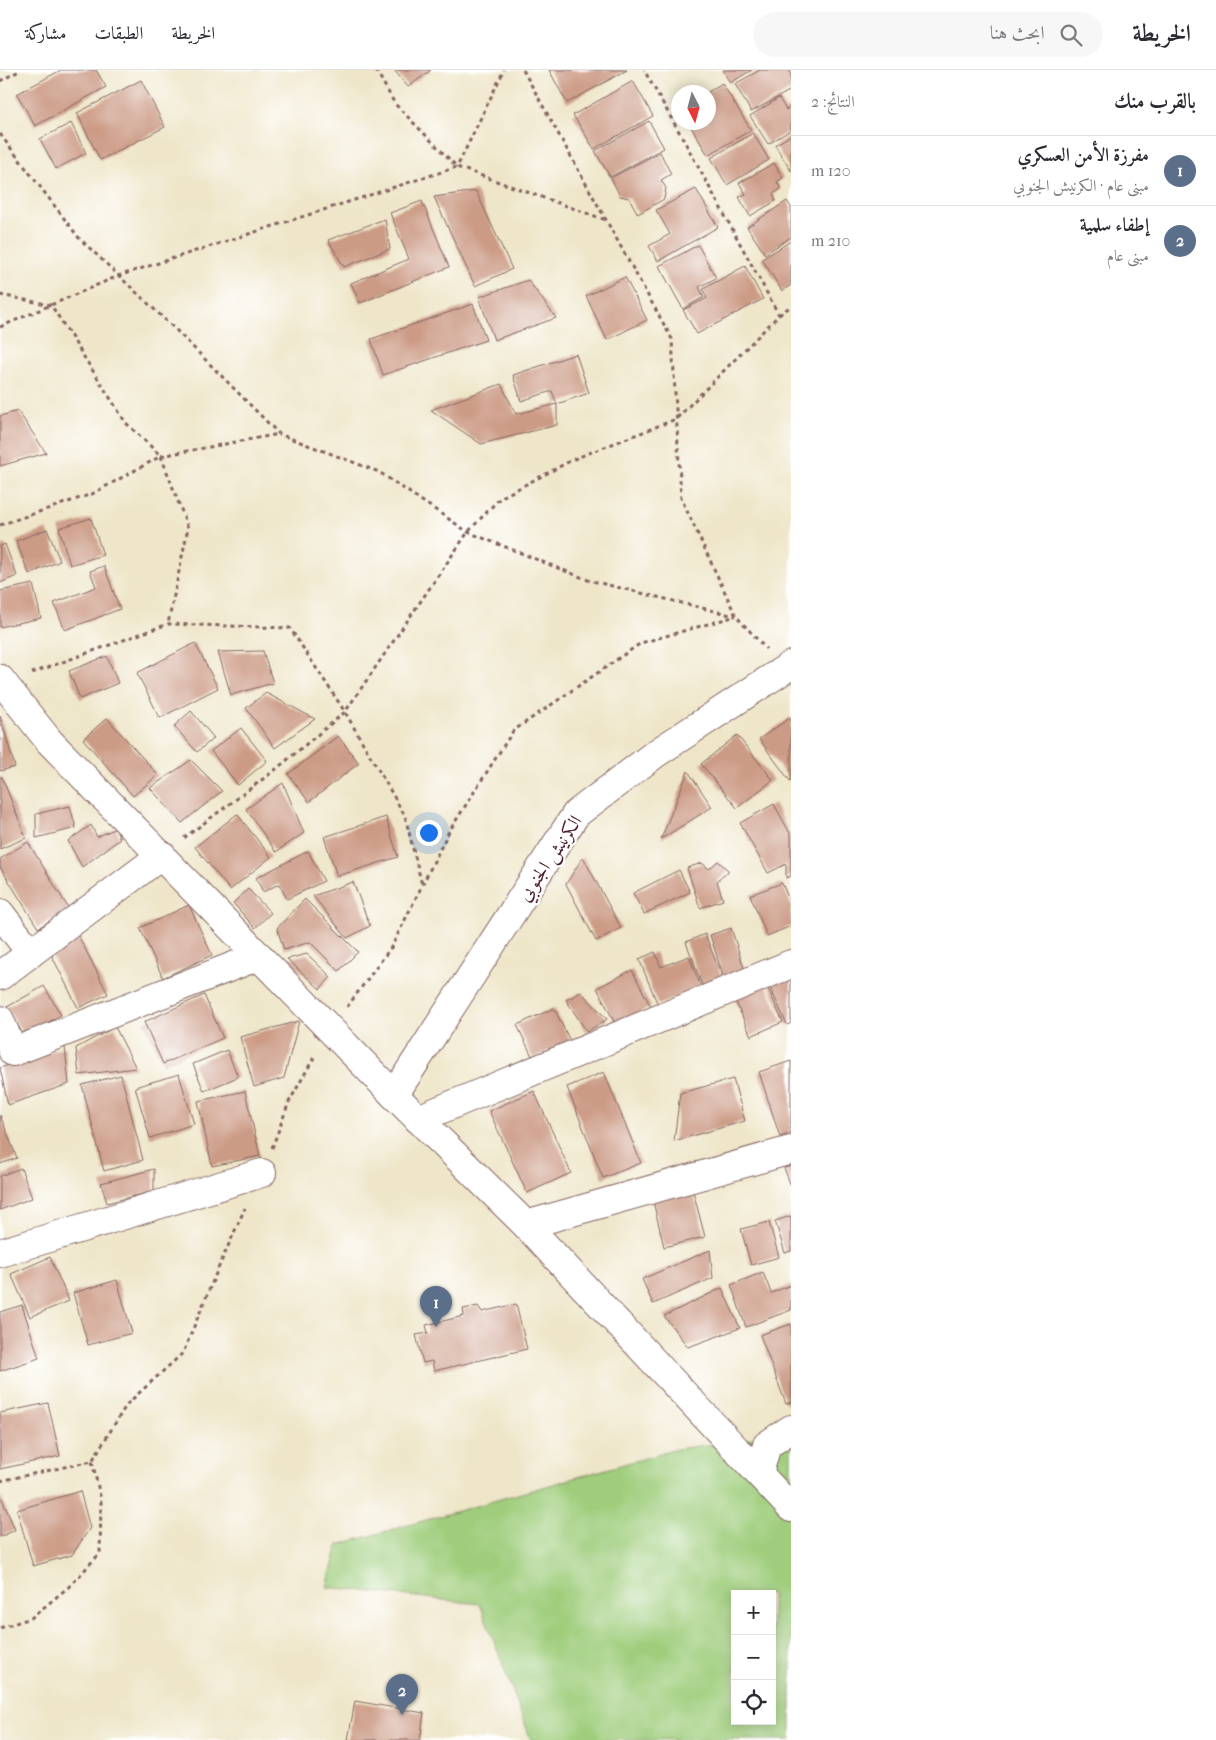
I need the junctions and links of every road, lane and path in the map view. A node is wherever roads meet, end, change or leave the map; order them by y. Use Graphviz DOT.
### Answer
graph roads {
  1 [pos="21,70"];
  2 [pos="376,70"];
  3 [pos="504,70"];
  4 [pos="524,70"];
  5 [pos="644,70"];
  6 [pos="0,81"];
  7 [pos="0,134"];
  8 [pos="457,167"];
  9 [pos="606,220"];
  10 [pos="118,276"];
  11 [pos="0,295"];
  12 [pos="51,305"];
  13 [pos="791,306"];
  14 [pos="779,315"];
  15 [pos="0,327"];
  16 [pos="676,419"];
  17 [pos="279,434"];
  18 [pos="162,456"];
  19 [pos="0,524"];
  20 [pos="468,532"];
  21 [pos="736,616"];
  22 [pos="168,624"];
  23 [pos="789,671"];
  24 [pos="2,681"];
  25 [pos="344,712"];
  26 [pos="162,855"];
  27 [pos="422,885"];
  28 [pos="0,913"];
  29 [pos="31,954"];
  30 [pos="259,956"];
  31 [pos="791,964"];
  32 [pos="0,976"];
  33 [pos="0,1020"];
  34 [pos="394,1095"];
  35 [pos="418,1119"];
  36 [pos="791,1150"];
  37 [pos="262,1173"];
  38 [pos="526,1225"];
  39 [pos="0,1253"];
  40 [pos="791,1429"];
  41 [pos="92,1461"];
  42 [pos="759,1473"];
  43 [pos="791,1508"];
  44 [pos="0,1628"];
  1 -- 6 [label="path"];
  2 -- 8 [label="path"];
  3 -- 8 [label="path"];
  4 -- 9 [label="path"];
  5 -- 14 [label="path"];
  7 -- 10 [label="path"];
  8 -- 9 [label="path"];
  8 -- 10 [label="path"];
  9 -- 16 [label="path"];
  10 -- 12 [label="path"];
  10 -- 17 [label="path"];
  11 -- 12 [label="path"];
  12 -- 15 [label="path"];
  12 -- 18 [label="path"];
  13 -- 14 [label="path"];
  14 -- 16 [label="path"];
  16 -- 20 [label="path"];
  16 -- 21 [label="path"];
  17 -- 18 [label="path"];
  17 -- 20 [label="path"];
  18 -- 19 [label="path"];
  18 -- 22 [label="path"];
  20 -- 21 [label="path"];
  20 -- 25 [label="path"];
  21 -- 23 [label="path"];
  22 -- 24 [label="path"];
  22 -- 25 [label="path"];
  23 -- 34 [label="street, الكرنيش الجنوبي"];
  24 -- 26 [label="street"];
  25 -- 26 [label="path"];
  25 -- 27 [label="path"];
  26 -- 29 [label="street"];
  26 -- 30 [label="street"];
  28 -- 29 [label="street"];
  29 -- 32 [label="street"];
  30 -- 33 [label="street"];
  30 -- 34 [label="street"];
  31 -- 35 [label="street"];
  34 -- 35 [label="street"];
  35 -- 38 [label="street"];
  36 -- 38 [label="street"];
  37 -- 39 [label="street"];
  38 -- 42 [label="street"];
  40 -- 42 [label="street"];
  41 -- 44 [label="path"];
  42 -- 43 [label="street"];
}
